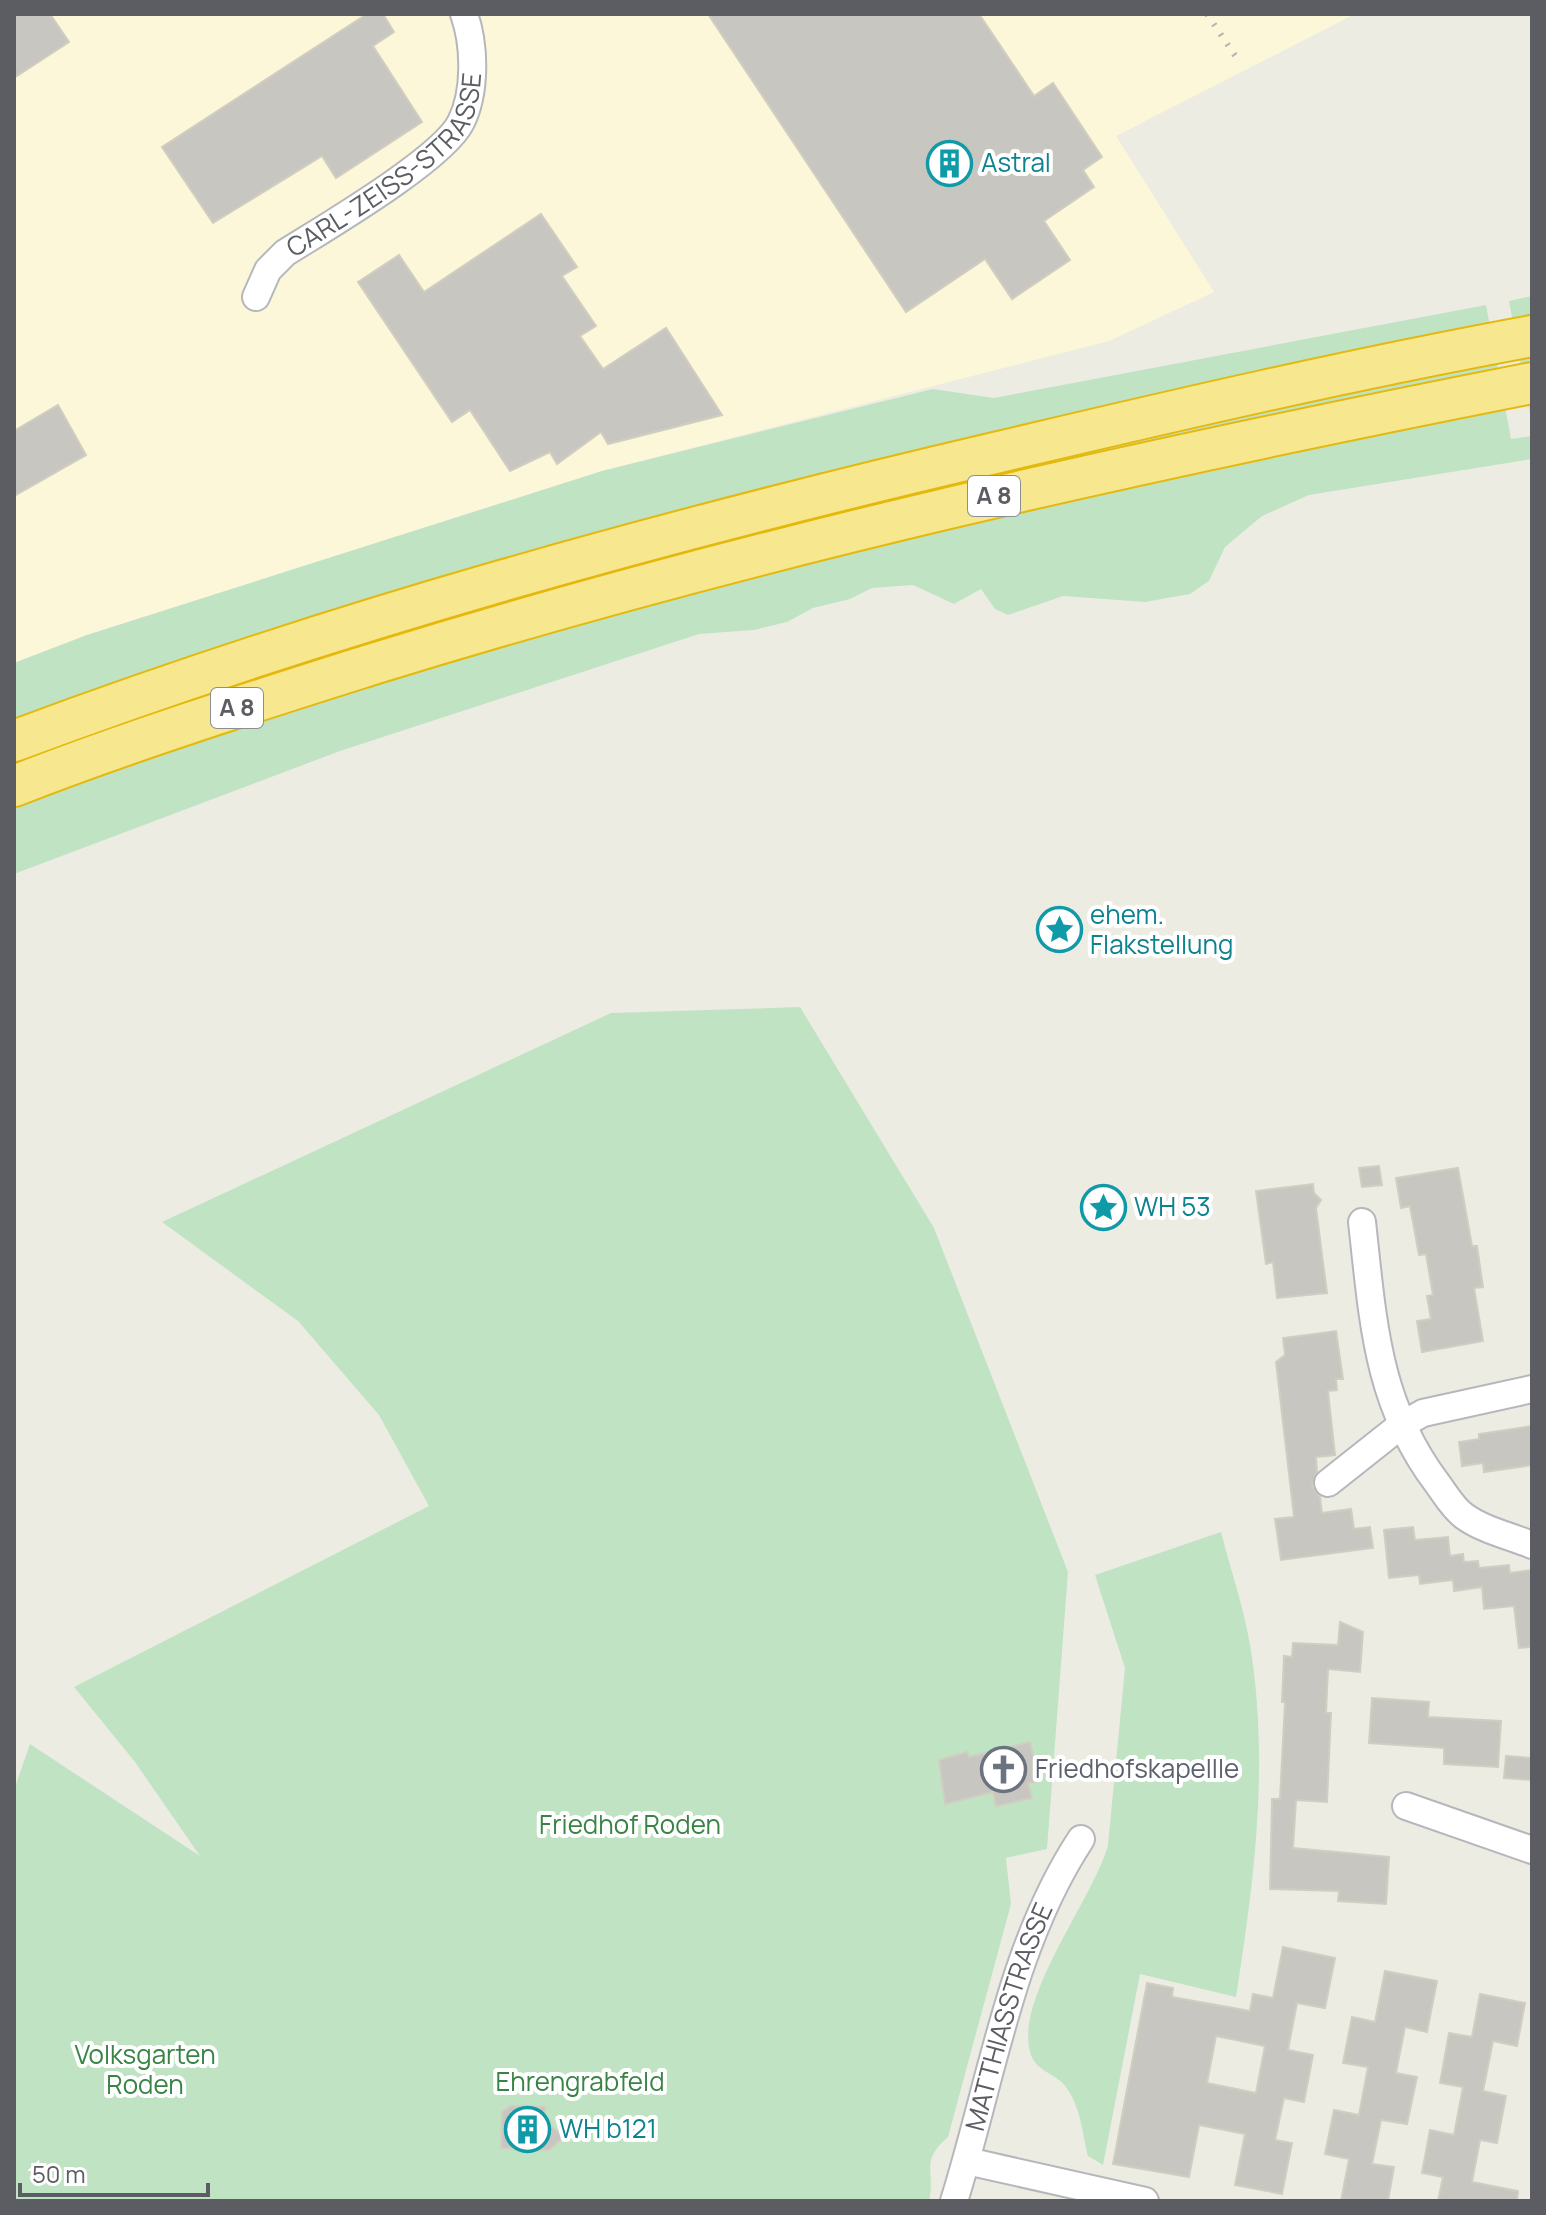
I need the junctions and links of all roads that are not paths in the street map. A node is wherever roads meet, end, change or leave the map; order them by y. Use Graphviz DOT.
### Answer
graph roads {
  1 [pos="464,14"];
  2 [pos="256,297"];
  3 [pos="1532,336"];
  4 [pos="1532,383"];
  5 [pos="14,741"];
  6 [pos="14,786"];
  7 [pos="1362,1222"];
  8 [pos="1532,1389"];
  9 [pos="1400,1426"];
  10 [pos="1328,1483"];
  11 [pos="1532,1545"];
  12 [pos="1406,1806"];
  13 [pos="1081,1839"];
  14 [pos="1532,1850"];
  15 [pos="967,2161"];
  16 [pos="954,2201"];
  17 [pos="1145,2201"];
  1 -- 2 [label="street, CARL-ZEISS-STRASSE"];
  3 -- 5 [label="highway, A 8"];
  4 -- 6 [label="highway, A 8"];
  7 -- 9 [label="street"];
  8 -- 9 [label="street"];
  9 -- 10 [label="street"];
  9 -- 11 [label="street"];
  12 -- 14 [label="street"];
  13 -- 15 [label="street, MATTHIASSTRASSE"];
  15 -- 16 [label="street, MATTHIASSTRASSE"];
  15 -- 17 [label="street"];
}
